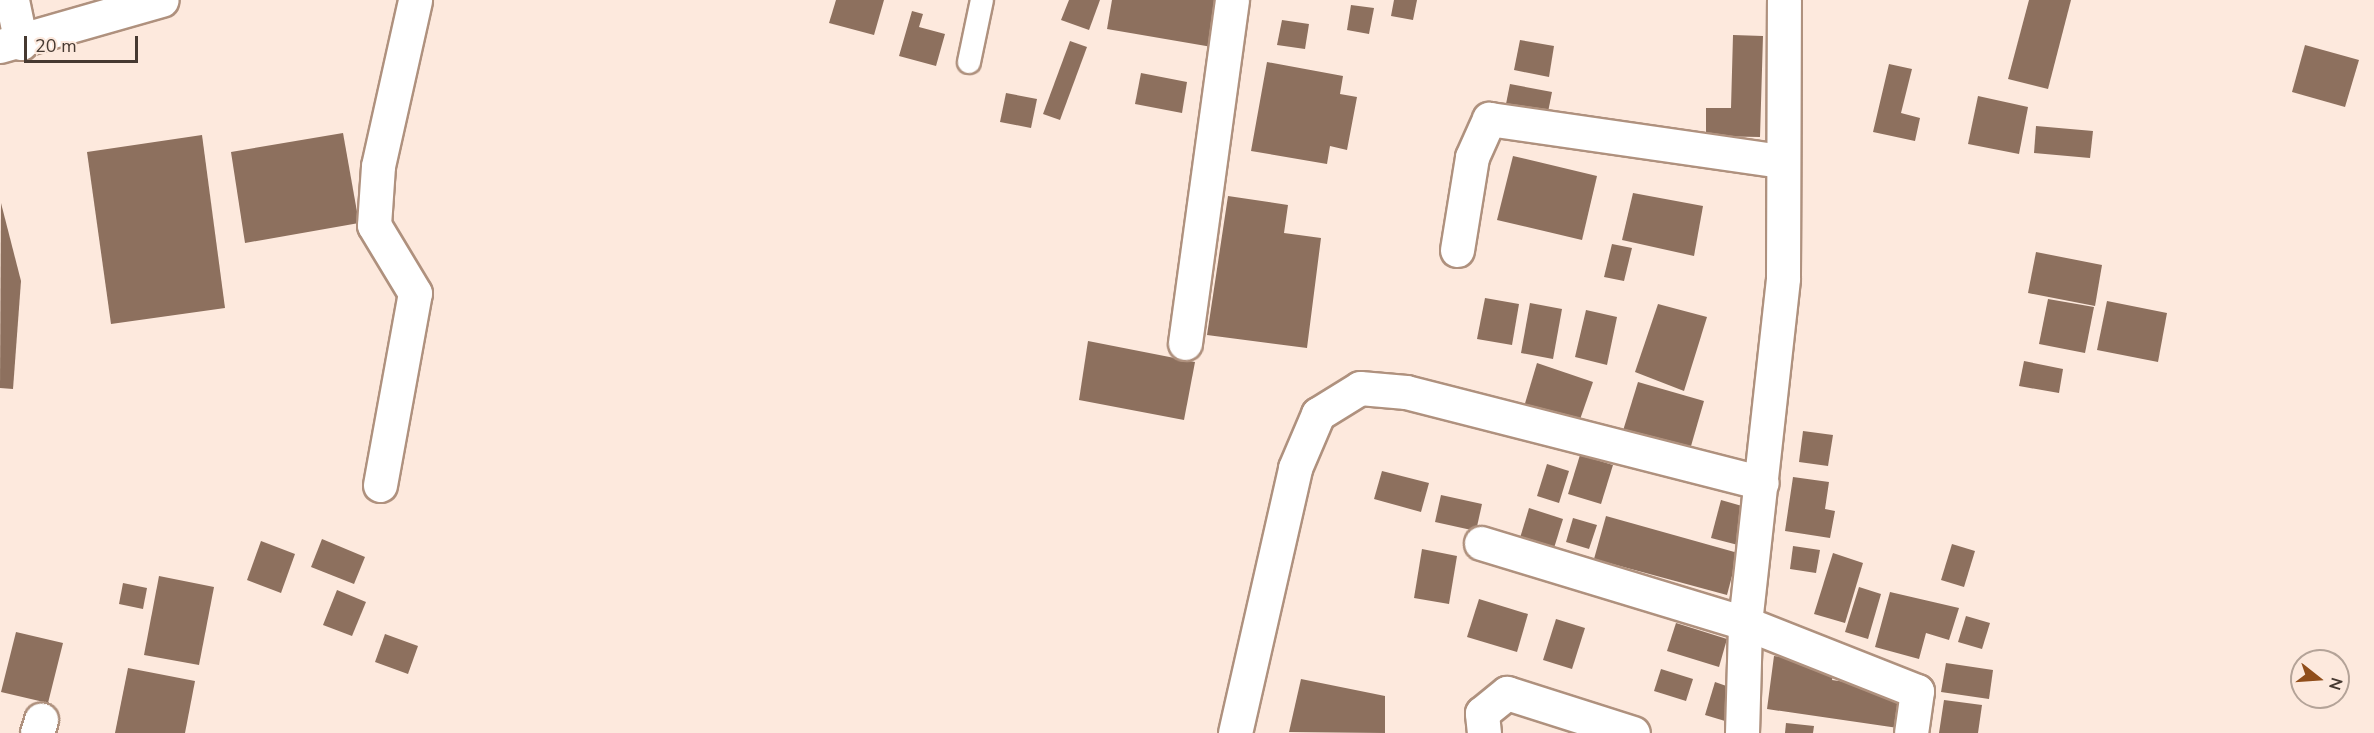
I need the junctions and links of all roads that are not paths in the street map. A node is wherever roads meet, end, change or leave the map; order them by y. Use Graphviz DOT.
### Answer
graph roads {
  1 [pos="12,0"];
  2 [pos="162,0"];
  3 [pos="415,0"];
  4 [pos="982,0"];
  5 [pos="1232,0"];
  6 [pos="1784,0"];
  7 [pos="11,44"];
  8 [pos="969,62"];
  9 [pos="1780,160"];
  10 [pos="1457,250"];
  11 [pos="1185,343"];
  12 [pos="1762,483"];
  13 [pos="380,484"];
  14 [pos="1481,543"];
  15 [pos="1745,623"];
  16 [pos="1235,733"];
  17 [pos="1484,733"];
  18 [pos="1633,733"];
  19 [pos="1742,733"];
  20 [pos="1911,733"];
  1 -- 7 [label="main road"];
  2 -- 7 [label="main road"];
  3 -- 13 [label="main road"];
  4 -- 8 [label="lane"];
  5 -- 11 [label="main road"];
  6 -- 9 [label="main road"];
  9 -- 10 [label="main road"];
  9 -- 12 [label="main road"];
  12 -- 15 [label="main road"];
  12 -- 16 [label="main road"];
  14 -- 15 [label="main road"];
  15 -- 19 [label="main road"];
  15 -- 20 [label="main road"];
  17 -- 18 [label="main road"];
}
